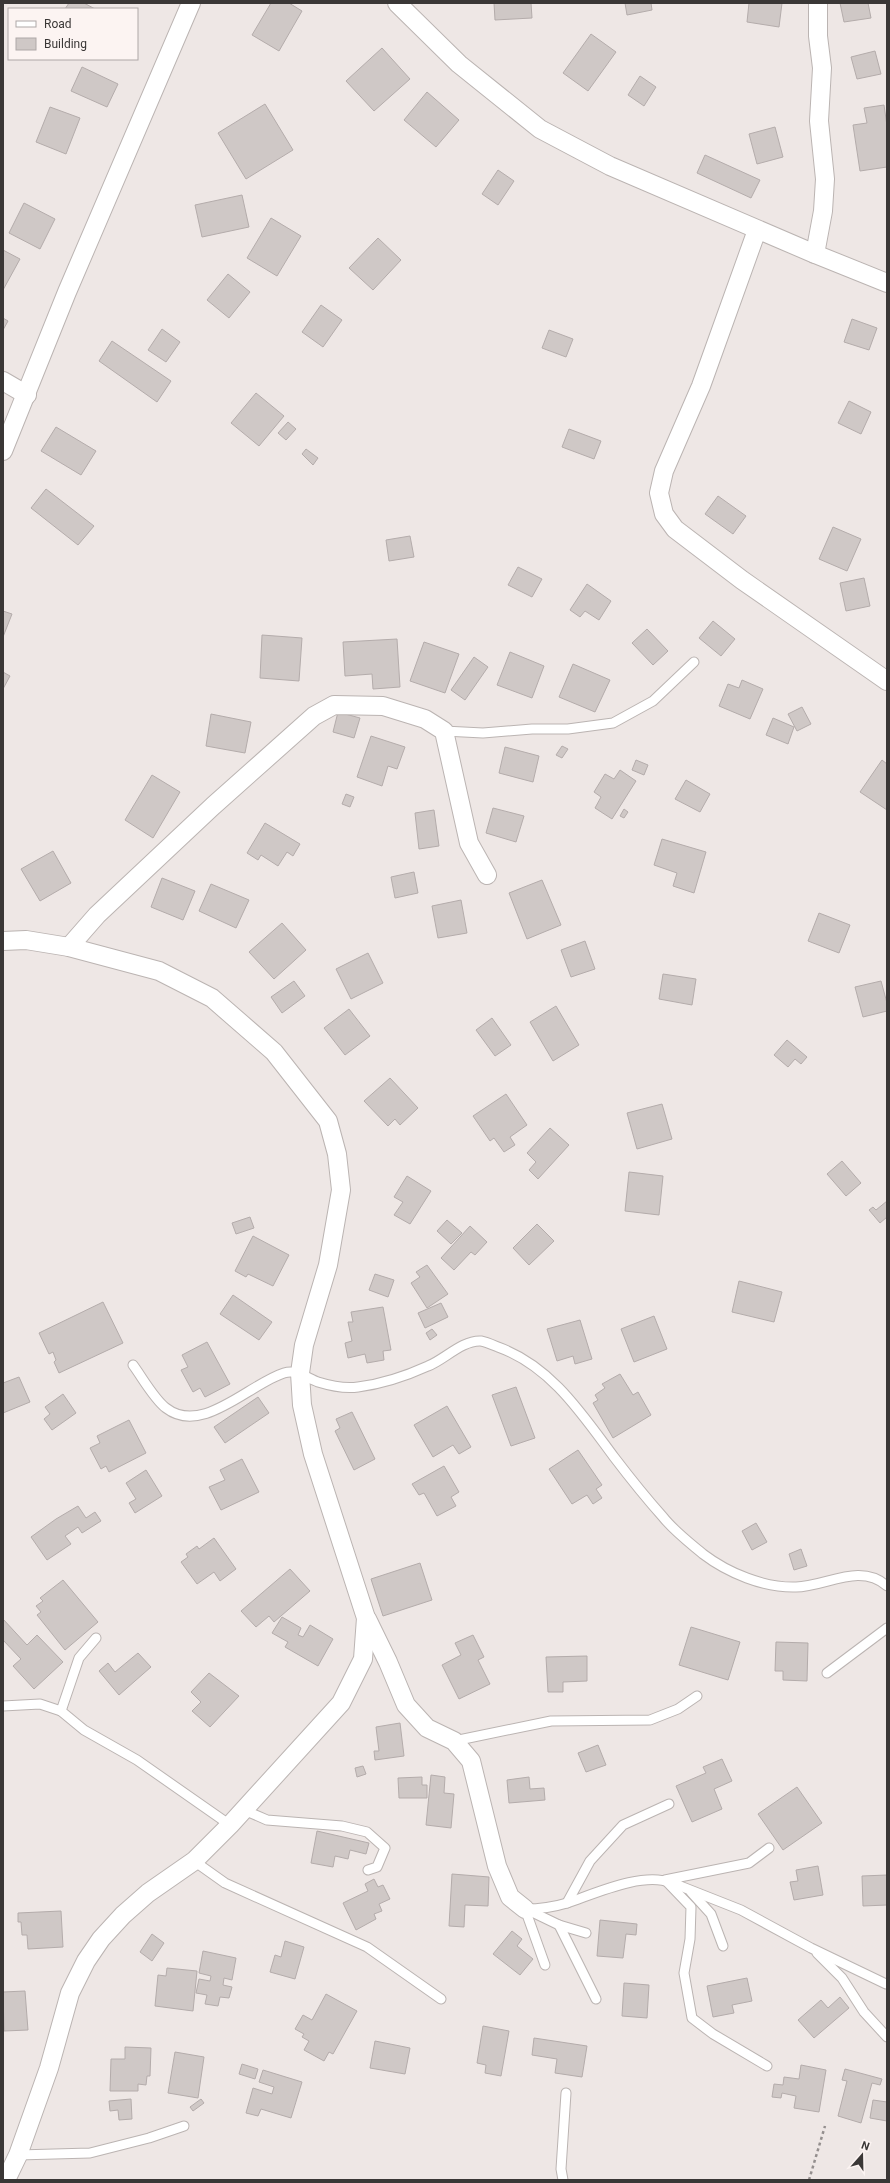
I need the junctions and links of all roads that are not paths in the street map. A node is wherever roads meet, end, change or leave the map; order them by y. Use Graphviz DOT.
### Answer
graph roads {
  1 [pos="191,3"];
  2 [pos="397,3"];
  3 [pos="818,3"];
  4 [pos="757,230"];
  5 [pos="815,254"];
  6 [pos="887,283"];
  7 [pos="3,381"];
  8 [pos="27,395"];
  9 [pos="3,451"];
  10 [pos="694,662"];
  11 [pos="887,681"];
  12 [pos="444,731"];
  13 [pos="487,875"];
  14 [pos="3,941"];
  15 [pos="69,947"];
  16 [pos="133,1365"];
  17 [pos="300,1373"];
  18 [pos="887,1586"];
  19 [pos="366,1618"];
  20 [pos="887,1628"];
  21 [pos="96,1638"];
  22 [pos="827,1673"];
  23 [pos="697,1696"];
  24 [pos="3,1706"];
  25 [pos="62,1711"];
  26 [pos="454,1741"];
  27 [pos="668,1804"];
  28 [pos="244,1810"];
  29 [pos="230,1825"];
  30 [pos="769,1848"];
  31 [pos="194,1860"];
  32 [pos="368,1870"];
  33 [pos="665,1880"];
  34 [pos="567,1903"];
  35 [pos="525,1909"];
  36 [pos="559,1925"];
  37 [pos="586,1933"];
  38 [pos="723,1946"];
  39 [pos="811,1948"];
  40 [pos="545,1965"];
  41 [pos="886,1984"];
  42 [pos="441,1999"];
  43 [pos="596,1999"];
  44 [pos="887,2037"];
  45 [pos="767,2066"];
  46 [pos="566,2093"];
  47 [pos="184,2126"];
  48 [pos="18,2155"];
  49 [pos="6,2180"];
  50 [pos="563,2180"];
  1 -- 8 [label="street"];
  2 -- 4 [label="street"];
  3 -- 5 [label="street"];
  4 -- 5 [label="street"];
  4 -- 11 [label="street"];
  5 -- 6 [label="street"];
  7 -- 8 [label="street"];
  8 -- 9 [label="street"];
  10 -- 12 [label="lane"];
  12 -- 13 [label="street"];
  12 -- 15 [label="street"];
  14 -- 15 [label="street"];
  15 -- 17 [label="street"];
  16 -- 17 [label="lane"];
  17 -- 18 [label="lane"];
  17 -- 19 [label="street"];
  19 -- 26 [label="street"];
  19 -- 28 [label="street"];
  20 -- 22 [label="lane"];
  21 -- 25 [label="lane"];
  23 -- 26 [label="lane"];
  24 -- 25 [label="lane"];
  25 -- 29 [label="lane"];
  26 -- 35 [label="street"];
  27 -- 34 [label="lane"];
  28 -- 29 [label="street"];
  28 -- 32 [label="lane"];
  29 -- 31 [label="street"];
  30 -- 33 [label="lane"];
  31 -- 42 [label="lane"];
  31 -- 48 [label="street"];
  33 -- 34 [label="lane"];
  33 -- 38 [label="lane"];
  33 -- 39 [label="lane"];
  33 -- 45 [label="lane"];
  34 -- 35 [label="lane"];
  35 -- 36 [label="lane"];
  35 -- 40 [label="lane"];
  36 -- 37 [label="lane"];
  36 -- 43 [label="lane"];
  39 -- 41 [label="lane"];
  39 -- 44 [label="lane"];
  46 -- 50 [label="lane"];
  47 -- 48 [label="lane"];
  48 -- 49 [label="street"];
}
